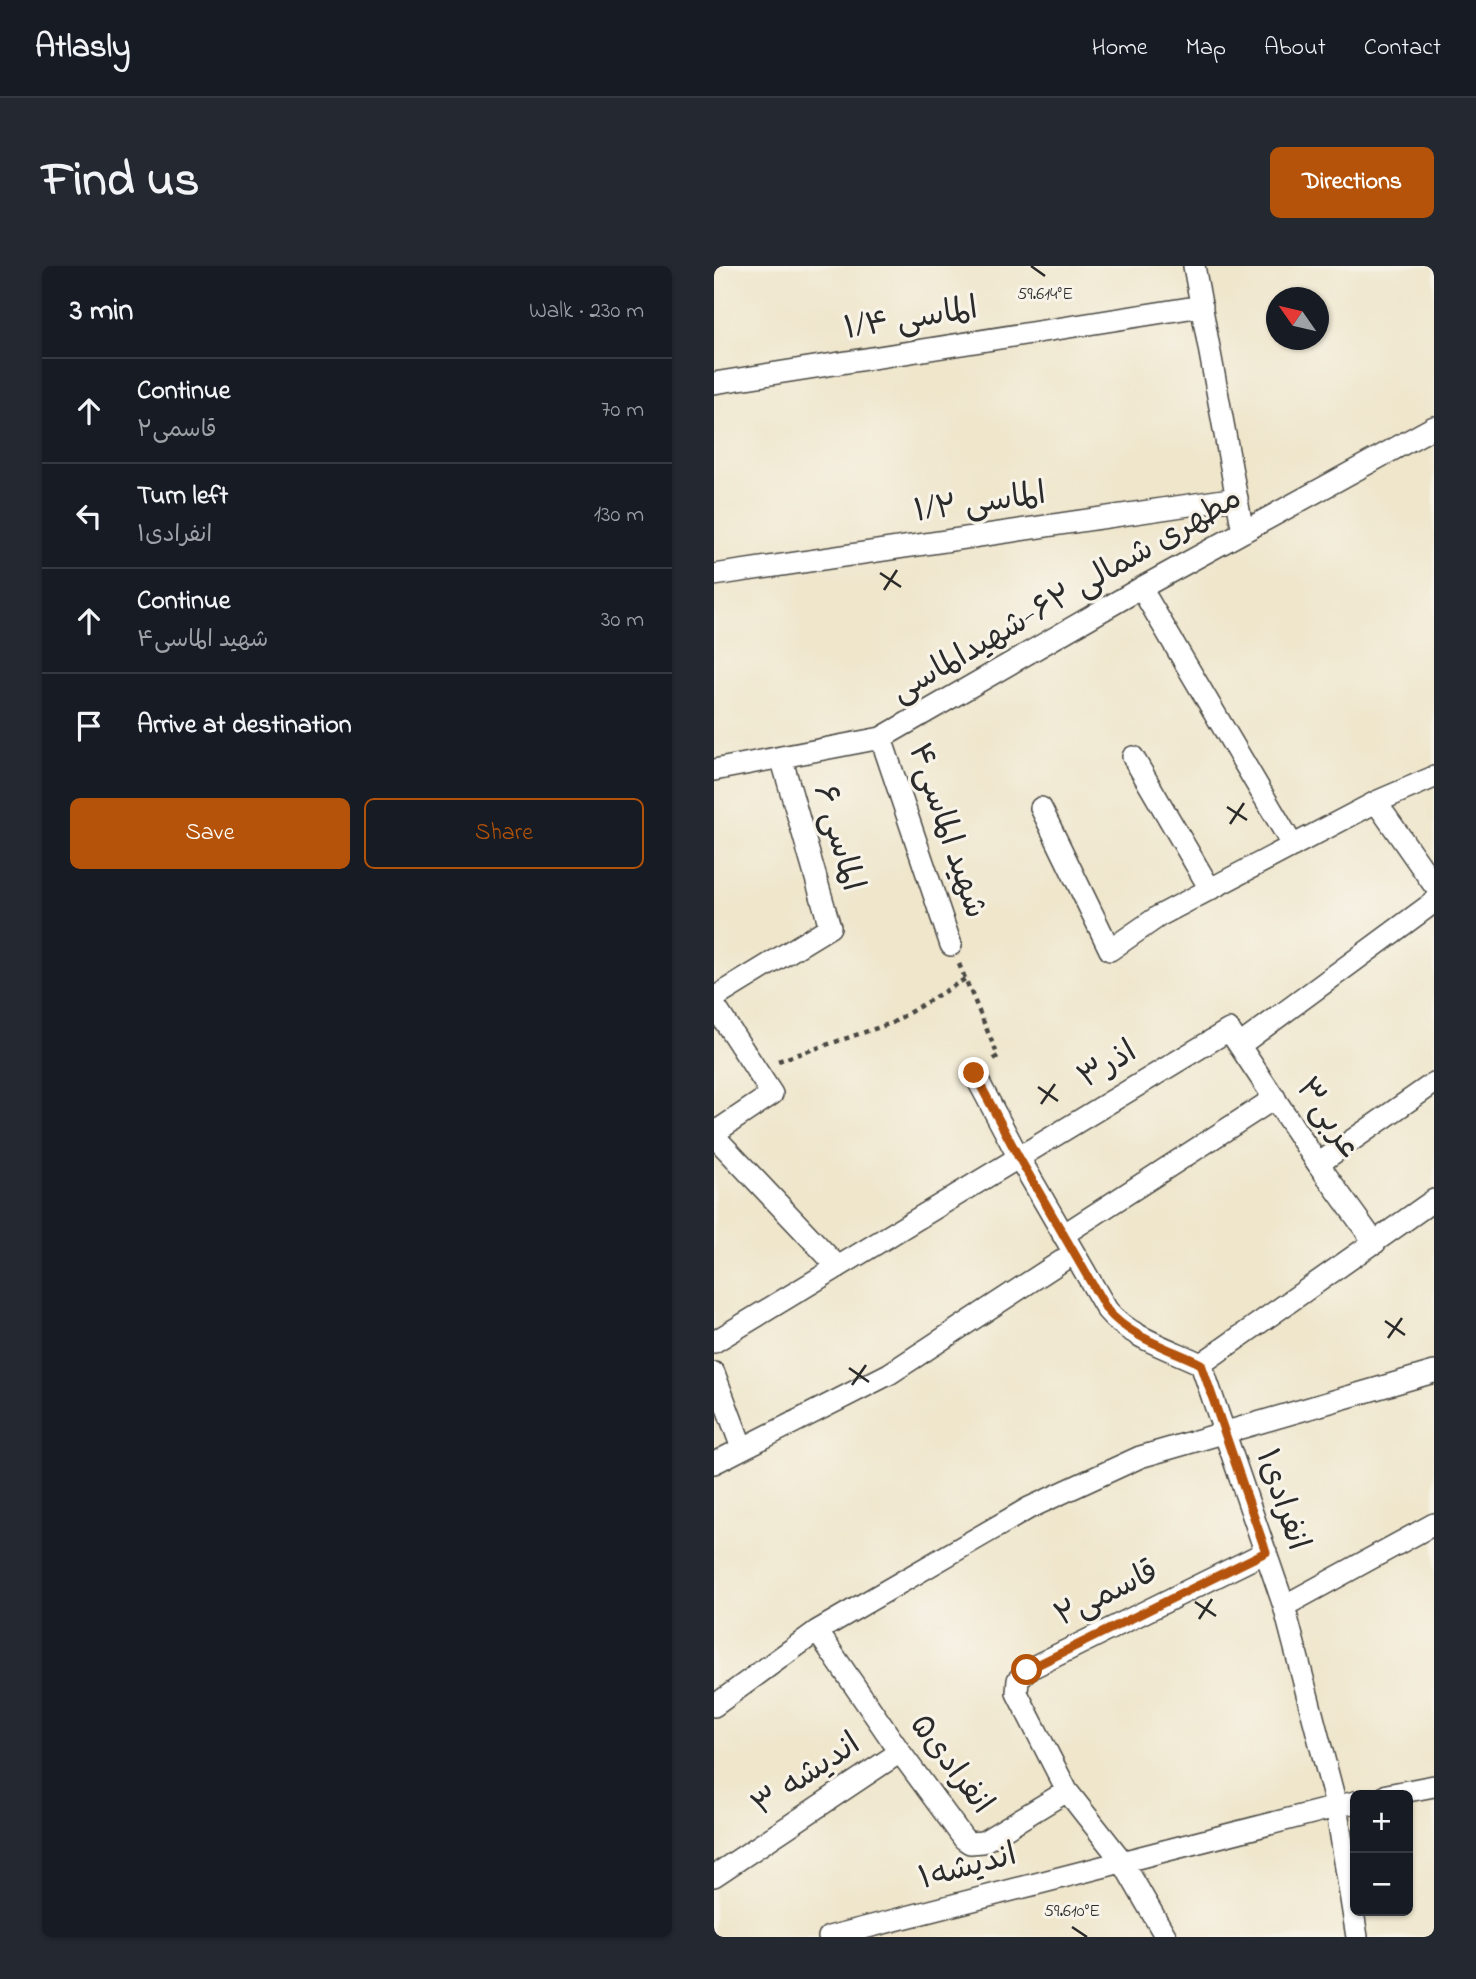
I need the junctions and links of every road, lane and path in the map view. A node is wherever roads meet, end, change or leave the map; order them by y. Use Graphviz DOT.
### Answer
graph roads {
  1 [pos="1194,266"];
  2 [pos="1202,306"];
  3 [pos="714,383"];
  4 [pos="1434,427"];
  5 [pos="1237,498"];
  6 [pos="1243,531"];
  7 [pos="722,573"];
  8 [pos="1141,588"];
  9 [pos="881,738"];
  10 [pos="781,757"];
  11 [pos="1132,757"];
  12 [pos="714,770"];
  13 [pos="1434,777"];
  14 [pos="1376,802"];
  15 [pos="1041,807"];
  16 [pos="1293,846"];
  17 [pos="1434,885"];
  18 [pos="1210,889"];
  19 [pos="1434,902"];
  20 [pos="951,945"];
  21 [pos="714,998"];
  22 [pos="714,1005"];
  23 [pos="1235,1037"];
  24 [pos="757,1071"];
  25 [pos="974,1073"];
  26 [pos="1434,1083"];
  27 [pos="1275,1098"];
  28 [pos="714,1135"];
  29 [pos="1018,1156"];
  30 [pos="1318,1164"];
  31 [pos="1434,1200"];
  32 [pos="1375,1243"];
  33 [pos="1068,1244"];
  34 [pos="838,1267"];
  35 [pos="714,1342"];
  36 [pos="1201,1364"];
  37 [pos="1434,1372"];
  38 [pos="714,1373"];
  39 [pos="1225,1433"];
  40 [pos="742,1448"];
  41 [pos="714,1463"];
  42 [pos="1434,1524"];
  43 [pos="1266,1552"];
  44 [pos="1284,1606"];
  45 [pos="817,1631"];
  46 [pos="714,1706"];
  47 [pos="900,1752"];
  48 [pos="1434,1786"];
  49 [pos="1413,1790"];
  50 [pos="1067,1791"];
  51 [pos="1346,1803"];
  52 [pos="1122,1861"];
  53 [pos="714,1876"];
  54 [pos="829,1937"];
  55 [pos="1166,1937"];
  56 [pos="1357,1937"];
  1 -- 2 [label="street"];
  2 -- 3 [label="street, الماسی ۱/۴"];
  2 -- 5 [label="street"];
  4 -- 6 [label="street, مطهری شمالی ۶۲-شهیدالماسی"];
  5 -- 6 [label="street"];
  5 -- 7 [label="street, الماسی ۱/۲"];
  6 -- 8 [label="street, مطهری شمالی ۶۲-شهیدالماسی"];
  8 -- 9 [label="street, مطهری شمالی ۶۲-شهیدالماسی"];
  8 -- 16 [label="street"];
  9 -- 10 [label="street, مطهری شمالی ۶۲-شهیدالماسی"];
  9 -- 20 [label="street, شهید الماسی۴"];
  10 -- 12 [label="street, مطهری شمالی ۶۲-شهیدالماسی"];
  10 -- 21 [label="street, الماسی ۶"];
  11 -- 18 [label="street"];
  13 -- 14 [label="street"];
  14 -- 16 [label="street"];
  14 -- 17 [label="street"];
  15 -- 18 [label="street"];
  16 -- 18 [label="street"];
  19 -- 23 [label="street, اذر۳"];
  22 -- 24 [label="street"];
  23 -- 27 [label="street, عربی۳"];
  23 -- 29 [label="street, اذر۳"];
  24 -- 25 [label="path"];
  24 -- 28 [label="street"];
  25 -- 29 [label="street"];
  26 -- 30 [label="street"];
  27 -- 30 [label="street, عربی۳"];
  27 -- 33 [label="street"];
  28 -- 34 [label="street"];
  29 -- 33 [label="street"];
  29 -- 34 [label="street, اذر۳"];
  30 -- 32 [label="street, عربی۳"];
  31 -- 32 [label="street"];
  32 -- 36 [label="street"];
  33 -- 36 [label="street"];
  33 -- 40 [label="street"];
  34 -- 35 [label="street, اذر۳"];
  36 -- 39 [label="street, انفرادی۱"];
  37 -- 39 [label="street"];
  38 -- 40 [label="street"];
  39 -- 43 [label="street, انفرادی۱"];
  39 -- 45 [label="street"];
  40 -- 41 [label="street"];
  42 -- 44 [label="street"];
  43 -- 44 [label="street, انفرادی۱"];
  43 -- 50 [label="street, قاسمی۲"];
  44 -- 51 [label="street, انفرادی۱"];
  45 -- 46 [label="street"];
  45 -- 47 [label="street, انفرادی۵"];
  47 -- 50 [label="street, انفرادی۵"];
  47 -- 53 [label="street, اندیشه ۳"];
  48 -- 49 [label="street"];
  50 -- 52 [label="street, قاسمی۲"];
  51 -- 52 [label="street, اندیشه۱"];
  51 -- 56 [label="street, انفرادی۱"];
  52 -- 54 [label="street, اندیشه۱"];
  52 -- 55 [label="street, قاسمی۲"];
}
